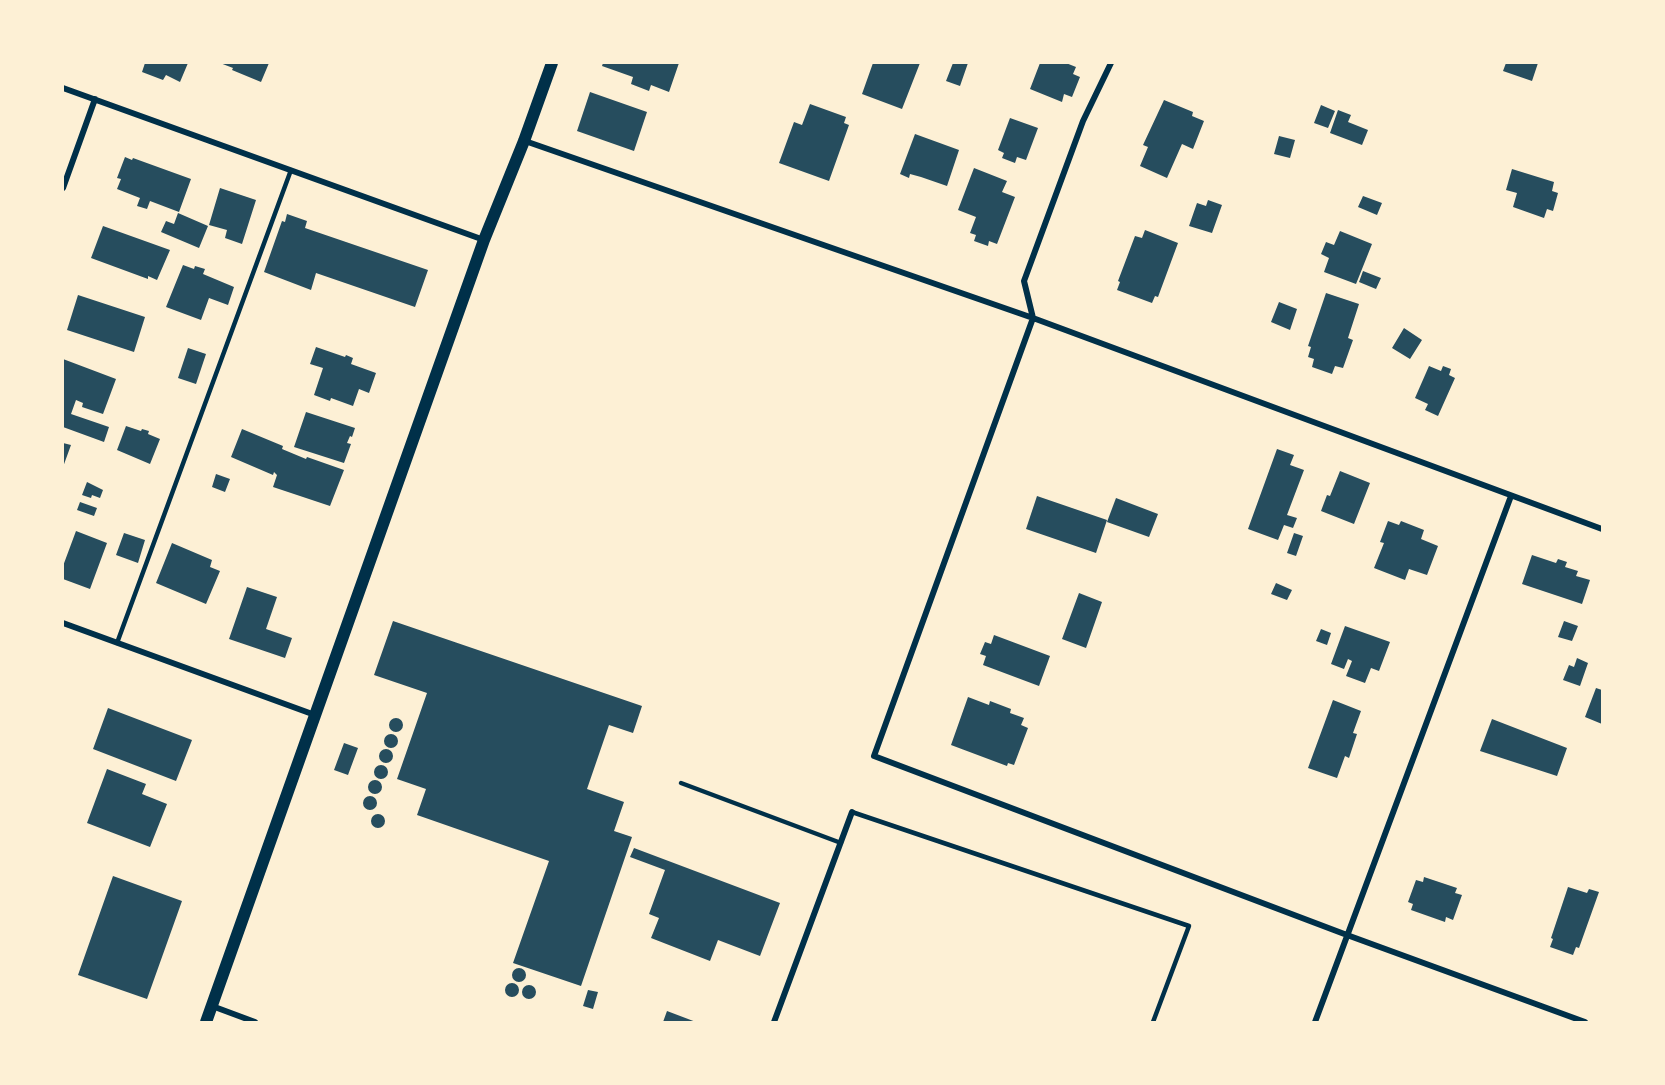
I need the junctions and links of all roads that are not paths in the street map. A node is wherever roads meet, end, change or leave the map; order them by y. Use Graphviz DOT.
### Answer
graph roads {
  1 [pos="552,63"];
  2 [pos="1110,63"];
  3 [pos="63,88"];
  4 [pos="95,99"];
  5 [pos="524,141"];
  6 [pos="291,170"];
  7 [pos="63,188"];
  8 [pos="484,240"];
  9 [pos="1033,318"];
  10 [pos="1510,496"];
  11 [pos="1602,529"];
  12 [pos="63,623"];
  13 [pos="117,643"];
  14 [pos="315,715"];
  15 [pos="681,783"];
  16 [pos="852,812"];
  17 [pos="841,843"];
  18 [pos="1347,935"];
  19 [pos="212,1006"];
  20 [pos="206,1022"];
  21 [pos="255,1022"];
  22 [pos="774,1022"];
  23 [pos="1153,1022"];
  24 [pos="1315,1022"];
  25 [pos="1585,1022"];
  1 -- 5 [label="main road"];
  2 -- 9 [label="street"];
  3 -- 4 [label="street"];
  4 -- 6 [label="street"];
  4 -- 7 [label="street"];
  5 -- 8 [label="main road"];
  5 -- 9 [label="street"];
  6 -- 8 [label="street"];
  6 -- 13 [label="lane"];
  8 -- 14 [label="main road"];
  9 -- 10 [label="street"];
  9 -- 18 [label="street"];
  10 -- 11 [label="street"];
  10 -- 18 [label="street"];
  12 -- 13 [label="street"];
  13 -- 14 [label="street"];
  14 -- 19 [label="main road"];
  15 -- 17 [label="lane"];
  16 -- 17 [label="street"];
  16 -- 23 [label="lane"];
  17 -- 22 [label="street"];
  18 -- 24 [label="street"];
  18 -- 25 [label="street"];
  19 -- 20 [label="main road"];
  19 -- 21 [label="street"];
}
